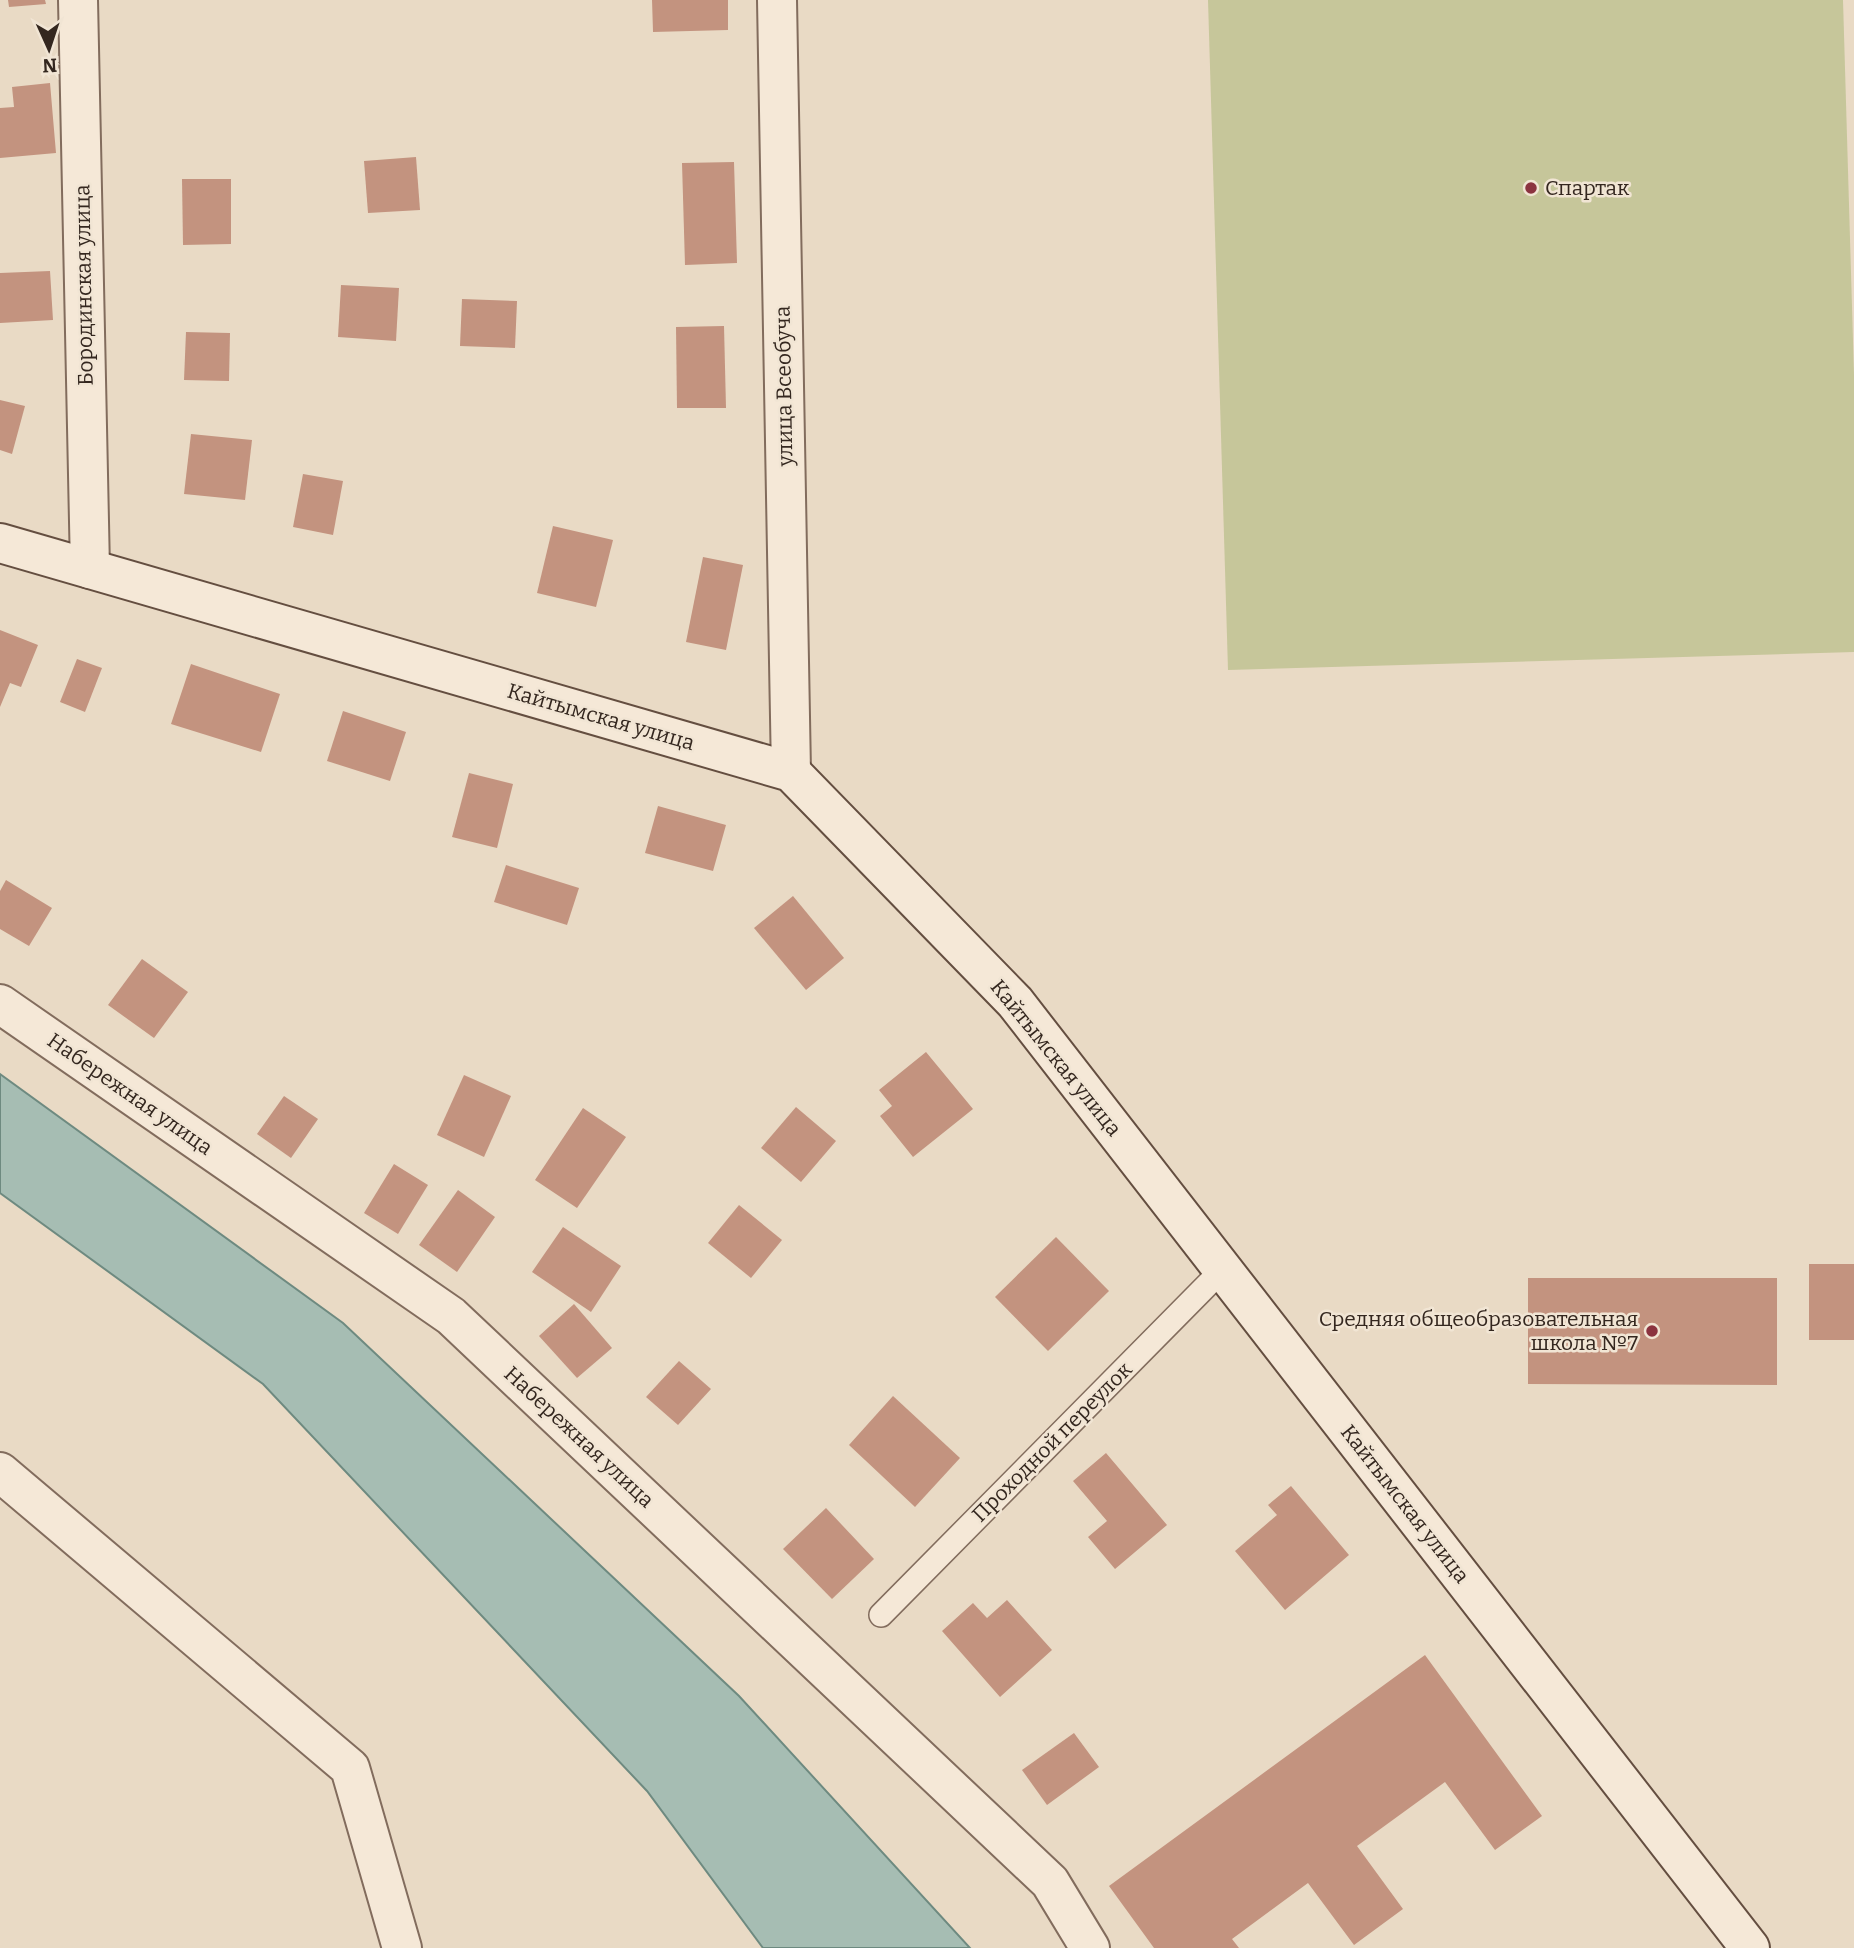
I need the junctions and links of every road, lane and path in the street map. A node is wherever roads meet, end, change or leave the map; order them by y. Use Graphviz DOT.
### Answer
graph roads {
  1 [pos="78,0"];
  2 [pos="777,0"];
  3 [pos="0,543"];
  4 [pos="90,569"];
  5 [pos="791,772"];
  6 [pos="0,1004"];
  7 [pos="1223,1269"];
  8 [pos="0,1472"];
  9 [pos="881,1615"];
  10 [pos="402,1948"];
  11 [pos="1090,1948"];
  12 [pos="1751,1948"];
  1 -- 4 [label="street, Бородинская улица"];
  2 -- 5 [label="street, улица Всеобуча"];
  3 -- 4 [label="street, Кайтымская улица"];
  4 -- 5 [label="street, Кайтымская улица"];
  5 -- 7 [label="street, Кайтымская улица"];
  6 -- 11 [label="street, Набережная улица"];
  7 -- 9 [label="lane, Проходной переулок"];
  7 -- 12 [label="street, Кайтымская улица"];
  8 -- 10 [label="street"];
}
